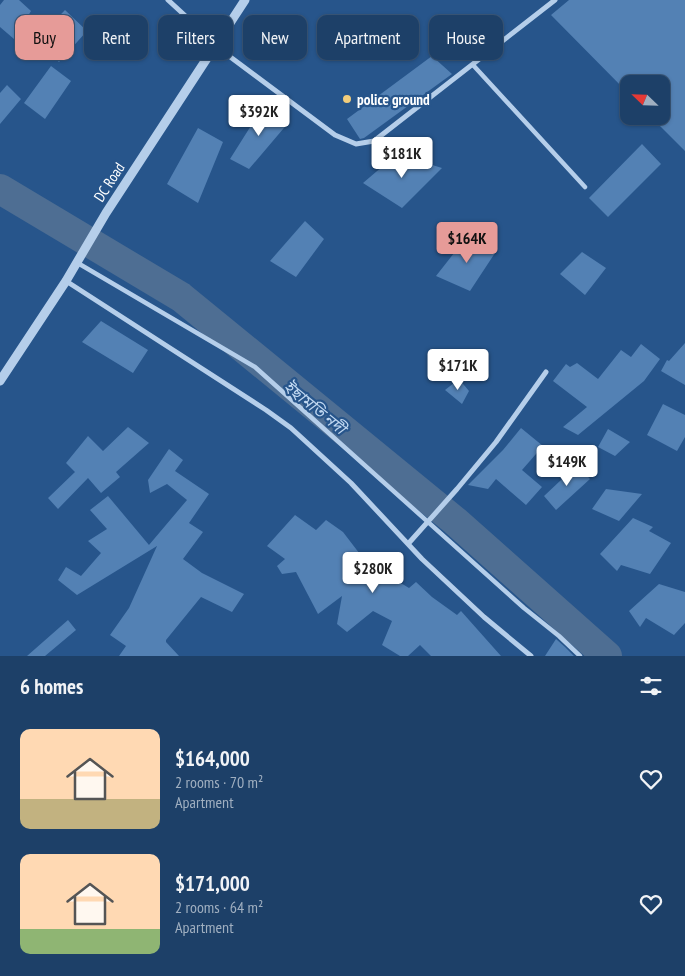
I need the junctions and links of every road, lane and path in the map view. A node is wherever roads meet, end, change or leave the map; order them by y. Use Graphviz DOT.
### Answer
graph roads {
  1 [pos="168,0"];
  2 [pos="245,0"];
  3 [pos="555,0"];
  4 [pos="185,15"];
  5 [pos="233,21"];
  6 [pos="233,59"];
  7 [pos="209,60"];
  8 [pos="473,64"];
  9 [pos="585,187"];
  10 [pos="76,262"];
  11 [pos="66,281"];
  12 [pos="546,372"];
  13 [pos="0,381"];
  14 [pos="408,544"];
  15 [pos="531,656"];
  16 [pos="580,656"];
  1 -- 4 [label="street"];
  2 -- 5 [label="street, DC Road"];
  3 -- 8 [label="street"];
  6 -- 8 [label="street"];
  7 -- 10 [label="street, DC Road"];
  8 -- 9 [label="street"];
  10 -- 11 [label="street, DC Road"];
  10 -- 16 [label="street"];
  11 -- 13 [label="street, DC Road"];
  11 -- 14 [label="street"];
  12 -- 14 [label="street"];
  14 -- 15 [label="street"];
}
